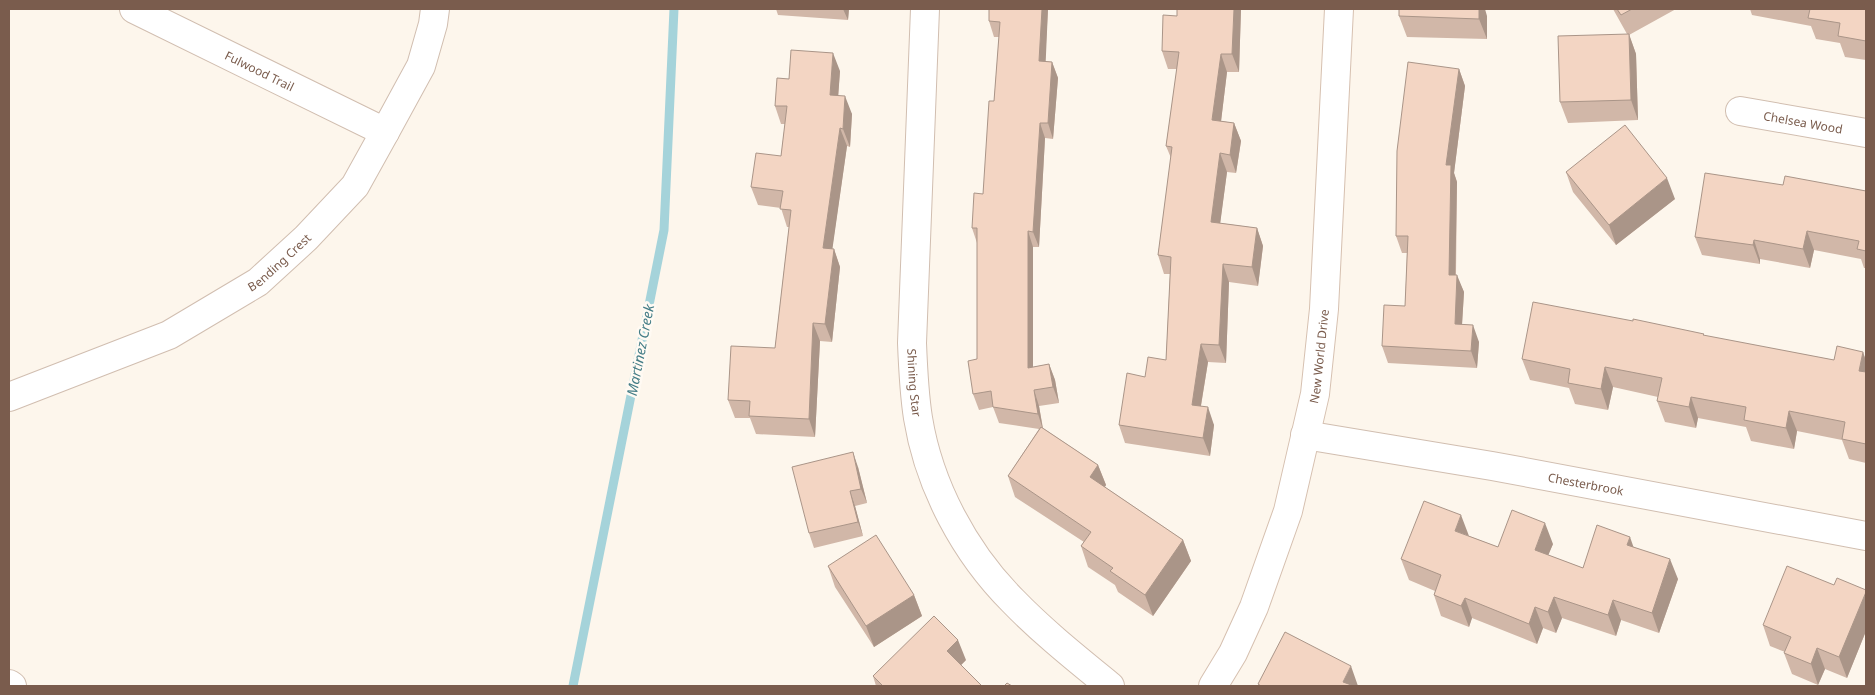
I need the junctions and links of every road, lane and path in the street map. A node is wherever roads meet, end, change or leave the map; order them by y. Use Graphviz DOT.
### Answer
graph roads {
  1 [pos="134,9"];
  2 [pos="435,9"];
  3 [pos="925,9"];
  4 [pos="1339,9"];
  5 [pos="1740,110"];
  6 [pos="385,132"];
  7 [pos="1866,133"];
  8 [pos="9,396"];
  9 [pos="1305,435"];
  10 [pos="1866,536"];
  11 [pos="9,684"];
  12 [pos="12,686"];
  13 [pos="1110,686"];
  14 [pos="1213,686"];
  1 -- 6 [label="street, Fulwood Trail"];
  2 -- 6 [label="street, Bending Crest"];
  3 -- 13 [label="street, Shining Star"];
  4 -- 9 [label="street, New World Drive"];
  5 -- 7 [label="street, Chelsea Wood"];
  6 -- 8 [label="street, Bending Crest"];
  9 -- 10 [label="street, Chesterbrook"];
  9 -- 14 [label="street, New World Drive"];
  11 -- 12 [label="street"];
}
